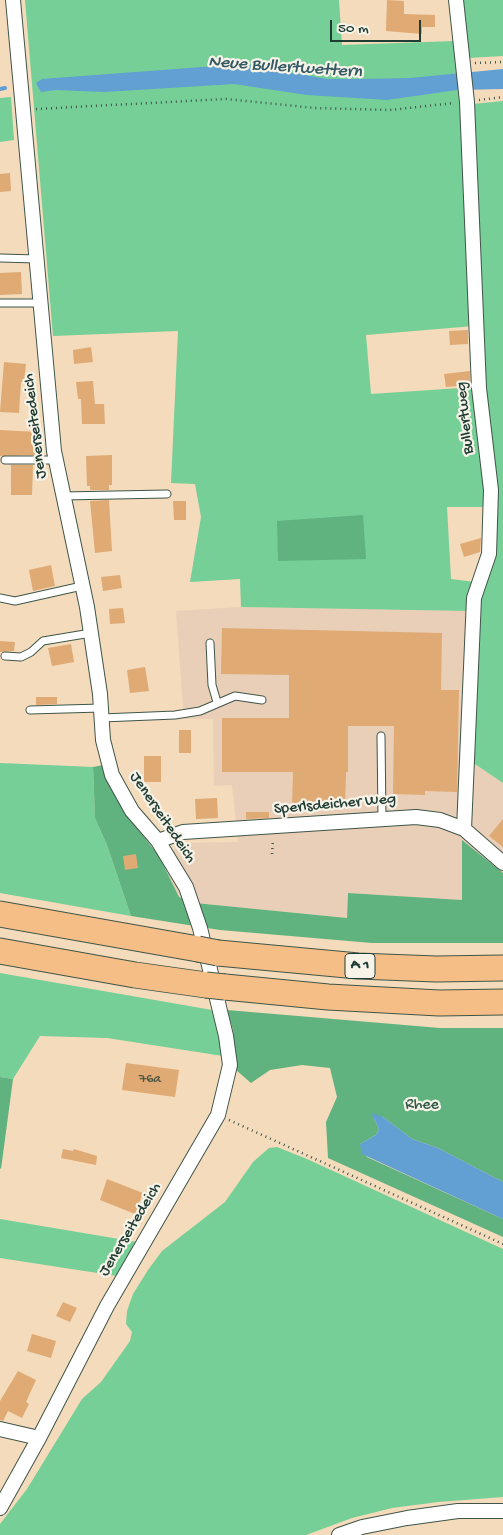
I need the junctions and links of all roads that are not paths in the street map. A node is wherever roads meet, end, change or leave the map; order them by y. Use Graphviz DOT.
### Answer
graph roads {
  1 [pos="13,0"];
  2 [pos="456,0"];
  3 [pos="0,258"];
  4 [pos="37,259"];
  5 [pos="0,303"];
  6 [pos="41,303"];
  7 [pos="5,460"];
  8 [pos="56,460"];
  9 [pos="166,494"];
  10 [pos="63,496"];
  11 [pos="82,586"];
  12 [pos="0,598"];
  13 [pos="91,633"];
  14 [pos="210,643"];
  15 [pos="5,656"];
  16 [pos="262,700"];
  17 [pos="217,702"];
  18 [pos="30,710"];
  19 [pos="101,713"];
  20 [pos="382,736"];
  21 [pos="382,818"];
  22 [pos="464,829"];
  23 [pos="158,841"];
  24 [pos="503,863"];
  25 [pos="0,914"];
  26 [pos="0,951"];
  27 [pos="503,968"];
  28 [pos="503,1002"];
  29 [pos="0,1429"];
  30 [pos="39,1438"];
  31 [pos="0,1508"];
  32 [pos="503,1511"];
  33 [pos="339,1535"];
  1 -- 4 [label="street, Jenerseitedeich"];
  2 -- 22 [label="street, Bullertweg"];
  3 -- 4 [label="lane"];
  4 -- 6 [label="street, Jenerseitedeich"];
  5 -- 6 [label="lane"];
  6 -- 8 [label="street, Jenerseitedeich"];
  7 -- 8 [label="lane"];
  8 -- 10 [label="street, Jenerseitedeich"];
  9 -- 10 [label="lane"];
  10 -- 11 [label="street, Jenerseitedeich"];
  11 -- 12 [label="lane"];
  11 -- 13 [label="street, Jenerseitedeich"];
  13 -- 15 [label="lane"];
  13 -- 19 [label="street, Jenerseitedeich"];
  14 -- 17 [label="lane"];
  16 -- 17 [label="lane"];
  17 -- 19 [label="lane"];
  18 -- 19 [label="lane"];
  19 -- 23 [label="street, Jenerseitedeich"];
  20 -- 21 [label="lane"];
  21 -- 22 [label="street, Sperlsdeicher Weg"];
  21 -- 23 [label="street, Sperlsdeicher Weg"];
  22 -- 24 [label="street, Sperlsdeicher Weg"];
  23 -- 30 [label="street, Jenerseitedeich"];
  25 -- 27 [label="highway, A 1"];
  26 -- 28 [label="highway, A 1"];
  29 -- 30 [label="street"];
  30 -- 31 [label="street, Jenerseitedeich"];
  32 -- 33 [label="street"];
}
